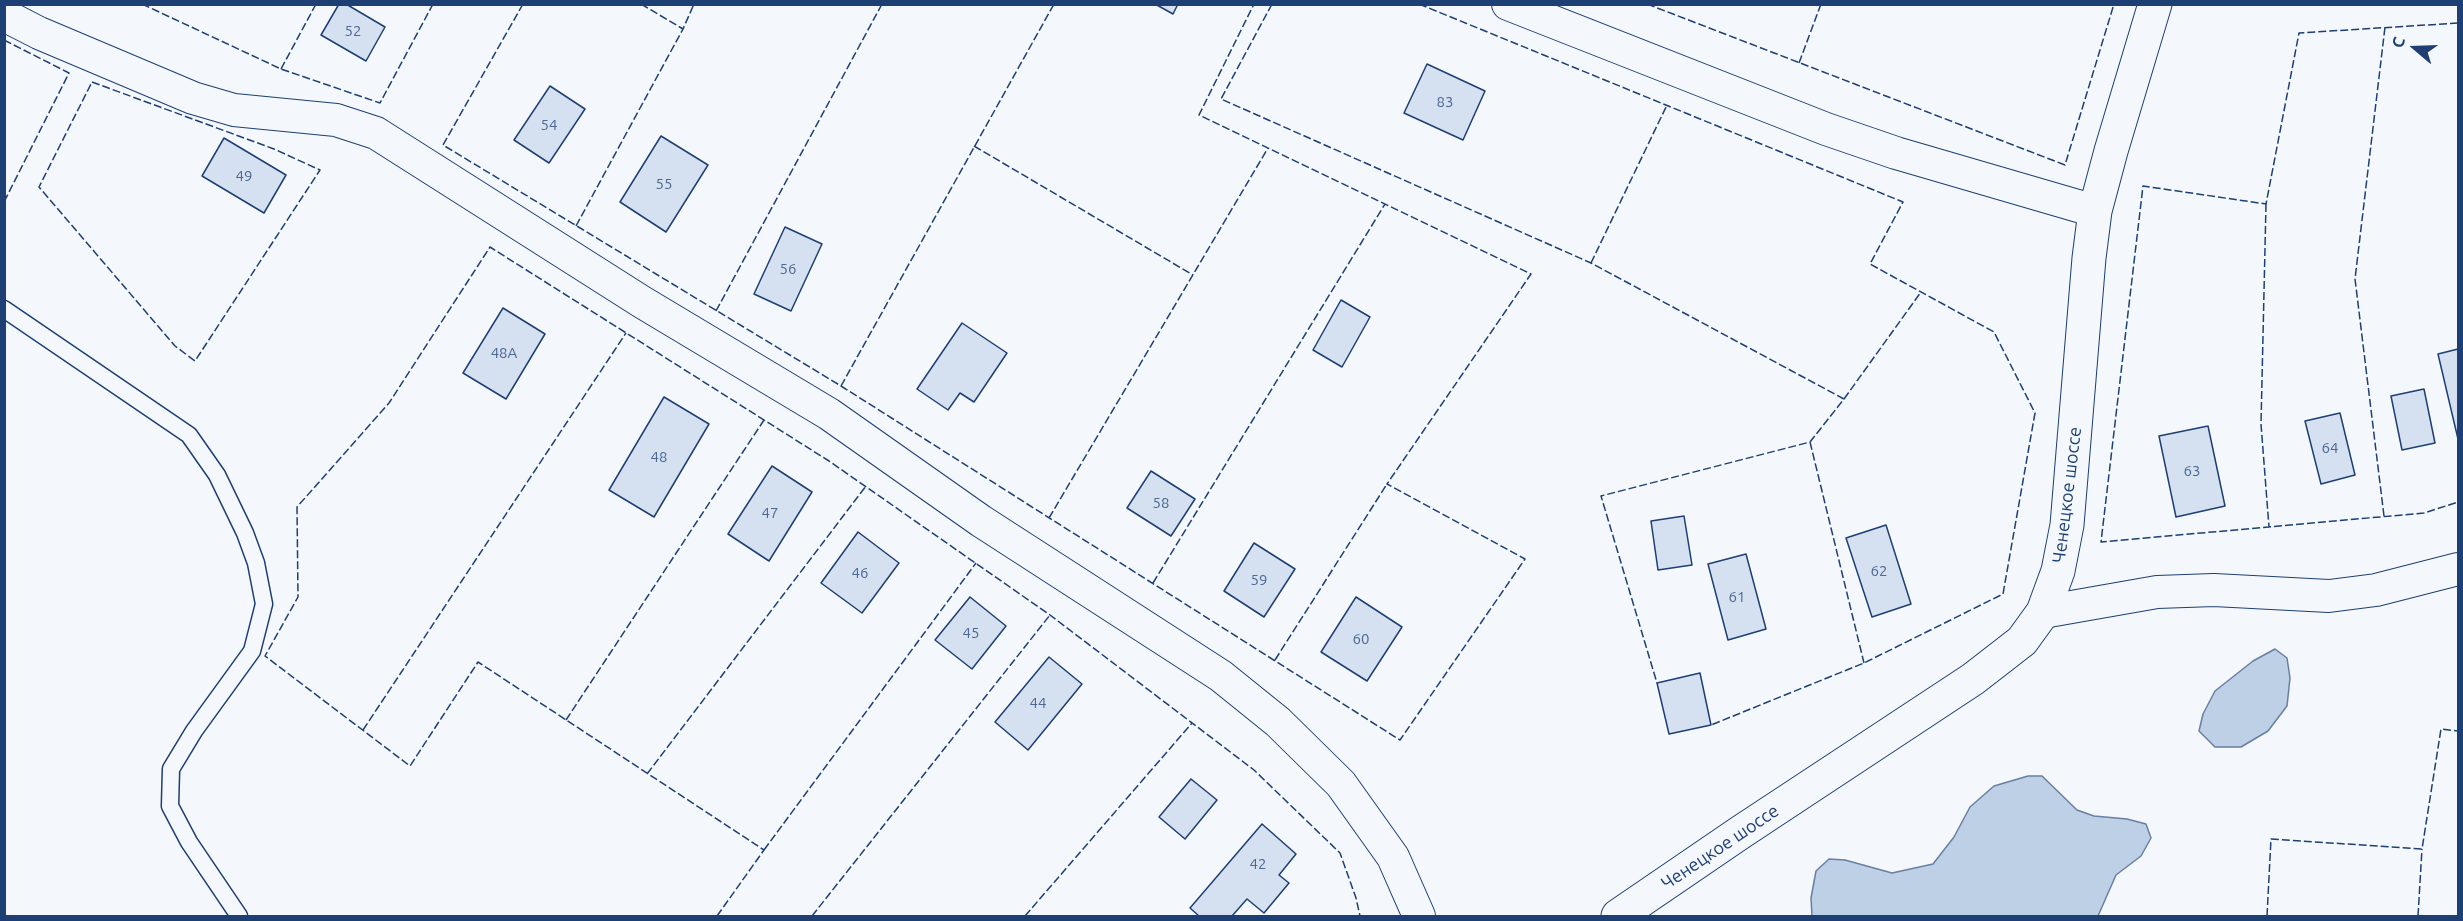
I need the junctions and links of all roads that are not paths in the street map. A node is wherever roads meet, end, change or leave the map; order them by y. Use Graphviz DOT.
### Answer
graph roads {
  1 [pos="1508,4"];
  2 [pos="2155,4"];
  3 [pos="4,15"];
  4 [pos="2096,211"];
  5 [pos="4,309"];
  6 [pos="2458,569"];
  7 [pos="2043,612"];
  8 [pos="239,916"];
  9 [pos="1419,916"];
  10 [pos="1618,916"];
  1 -- 4 [label="street"];
  2 -- 4 [label="street, Ченецкое шоссе"];
  3 -- 9 [label="street"];
  4 -- 7 [label="street, Ченецкое шоссе"];
  5 -- 8 [label="lane"];
  6 -- 7 [label="street"];
  7 -- 10 [label="street, Ченецкое шоссе"];
}
